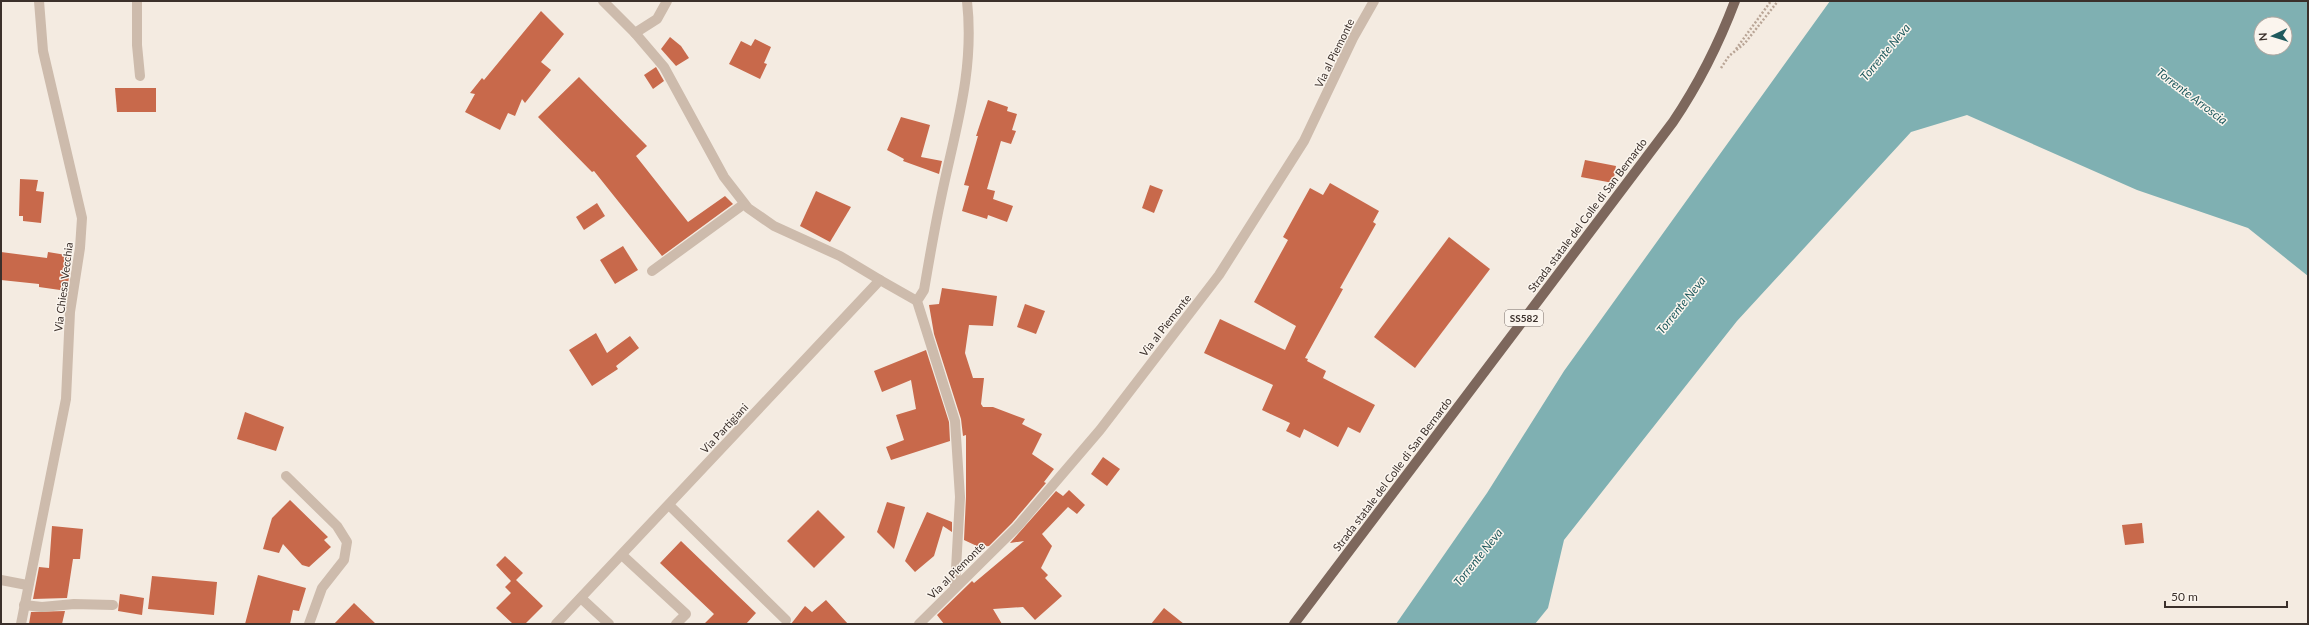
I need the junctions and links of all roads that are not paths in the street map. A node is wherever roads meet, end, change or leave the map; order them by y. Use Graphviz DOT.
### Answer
graph roads {
  1 [pos="39,1"];
  2 [pos="137,1"];
  3 [pos="603,1"];
  4 [pos="667,1"];
  5 [pos="967,1"];
  6 [pos="1374,1"];
  7 [pos="1735,1"];
  8 [pos="635,33"];
  9 [pos="140,76"];
  10 [pos="744,204"];
  11 [pos="652,271"];
  12 [pos="880,280"];
  13 [pos="917,301"];
  14 [pos="286,476"];
  15 [pos="669,505"];
  16 [pos="622,555"];
  17 [pos="1,580"];
  18 [pos="28,585"];
  19 [pos="955,587"];
  20 [pos="581,598"];
  21 [pos="24,605"];
  22 [pos="113,605"];
  23 [pos="786,620"];
  24 [pos="21,624"];
  25 [pos="309,624"];
  26 [pos="556,624"];
  27 [pos="609,624"];
  28 [pos="676,624"];
  29 [pos="919,624"];
  30 [pos="1294,624"];
  1 -- 18 [label="street, Via Chiesa Vecchia"];
  2 -- 9 [label="street"];
  3 -- 8 [label="street"];
  4 -- 8 [label="street"];
  5 -- 13 [label="street"];
  6 -- 19 [label="street, Via al Piemonte"];
  7 -- 30 [label="main road, Strada statale del Colle di San Bernardo / SS582"];
  8 -- 10 [label="street"];
  10 -- 11 [label="street"];
  10 -- 12 [label="street"];
  12 -- 13 [label="street"];
  12 -- 15 [label="street, Via Partigiani"];
  13 -- 19 [label="street"];
  14 -- 25 [label="street"];
  15 -- 16 [label="street, Via Partigiani"];
  15 -- 23 [label="street"];
  16 -- 20 [label="street, Via Partigiani"];
  16 -- 28 [label="street"];
  17 -- 18 [label="street"];
  18 -- 21 [label="street, Via Chiesa Vecchia"];
  19 -- 29 [label="street, Via al Piemonte"];
  20 -- 26 [label="street, Via Partigiani"];
  20 -- 27 [label="street"];
  21 -- 22 [label="street"];
  21 -- 24 [label="street, Via Chiesa Vecchia"];
}
